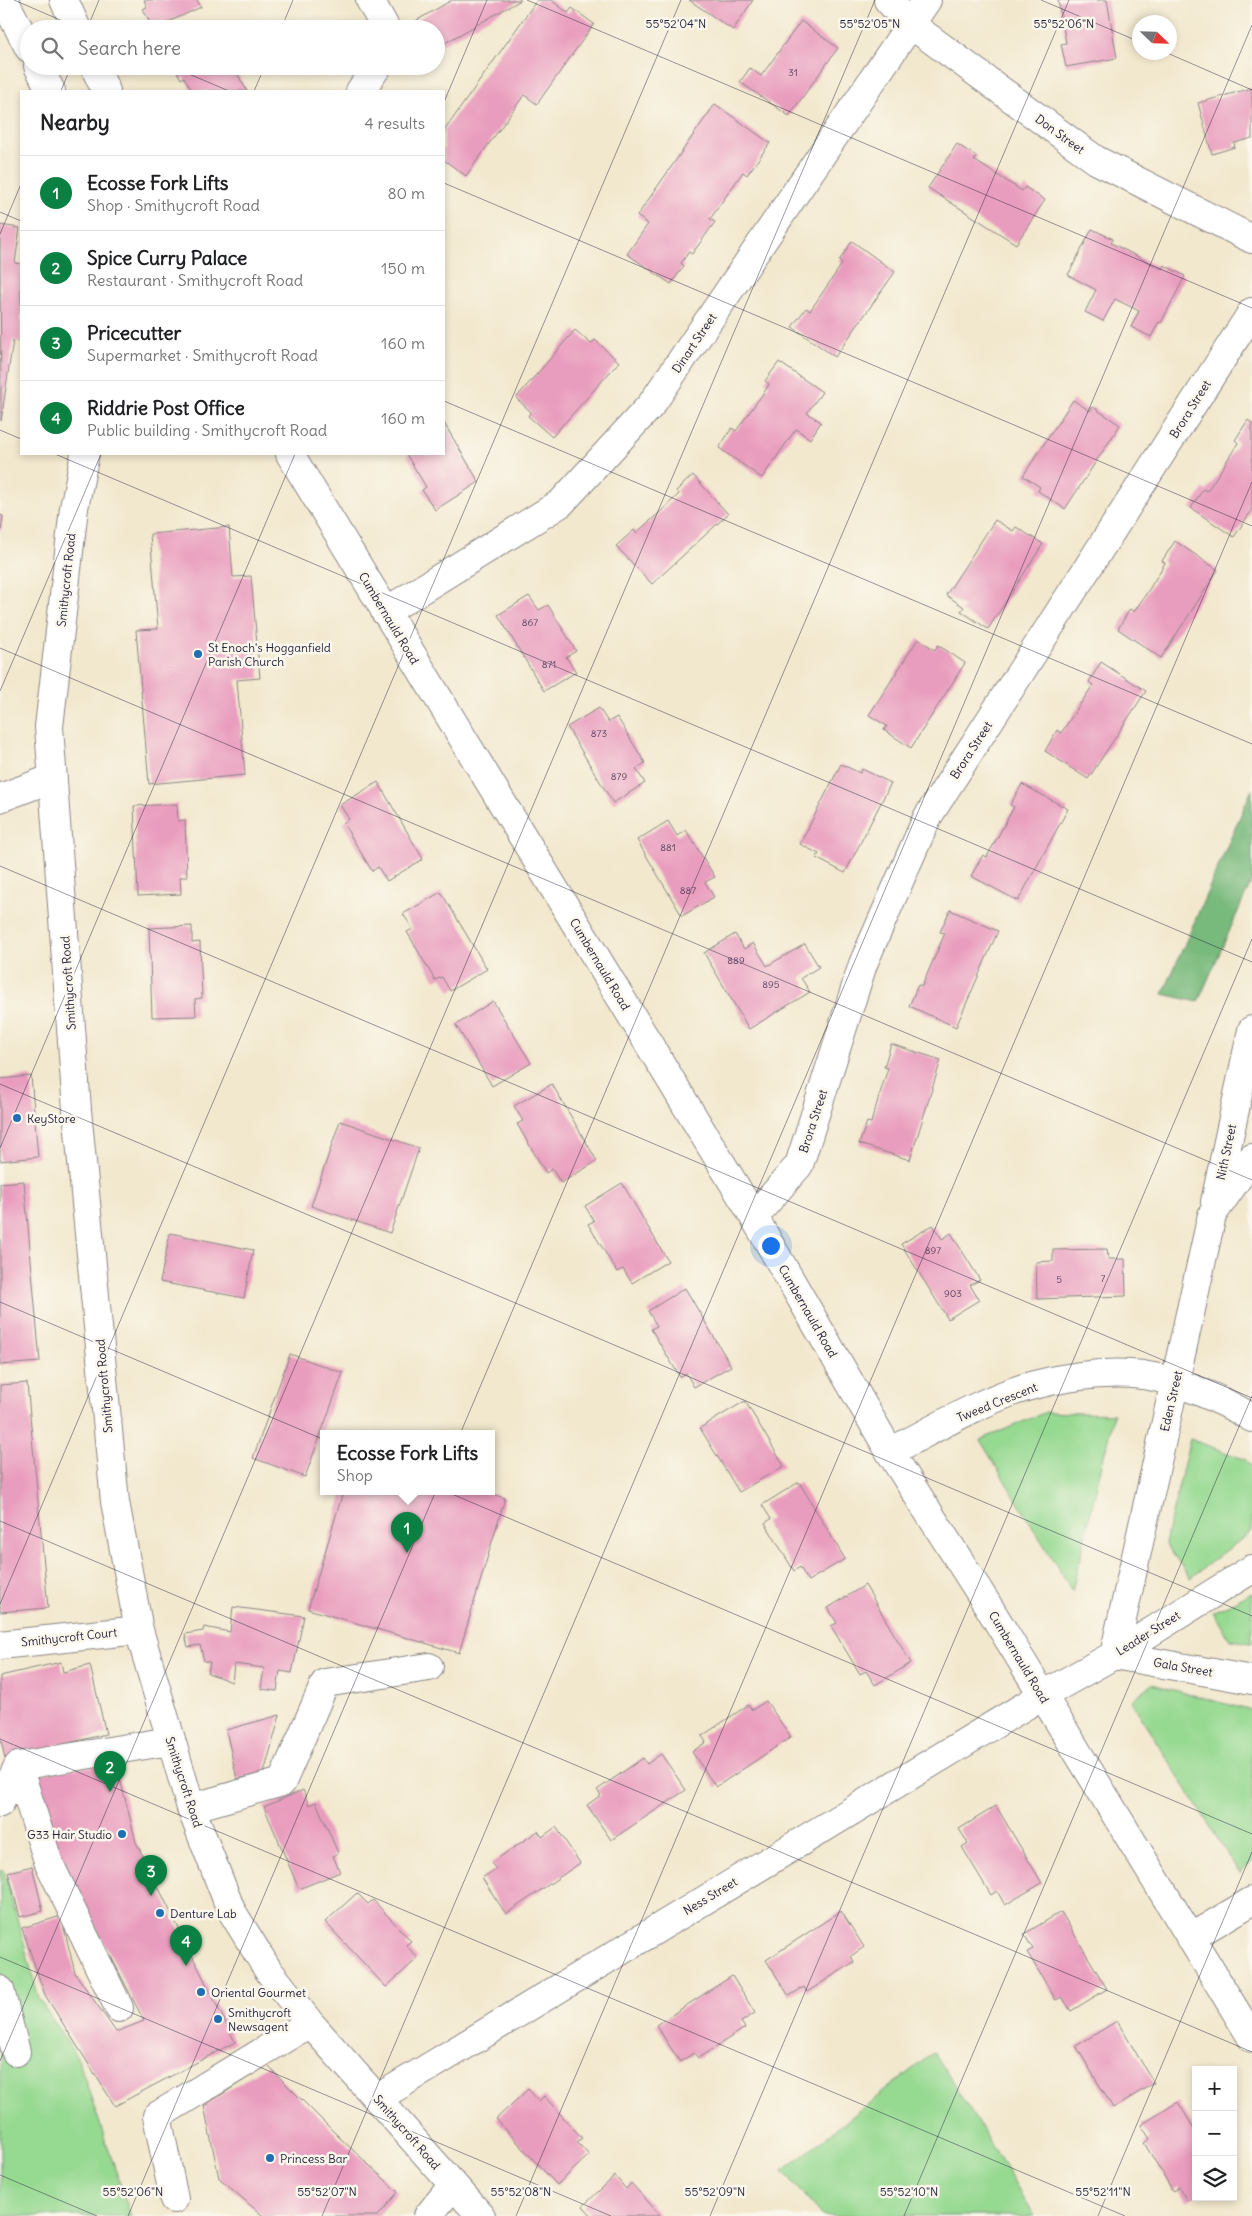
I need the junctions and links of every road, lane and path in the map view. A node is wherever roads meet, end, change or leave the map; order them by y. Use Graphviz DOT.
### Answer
graph roads {
  1 [pos="4,0"];
  2 [pos="64,0"];
  3 [pos="370,0"];
  4 [pos="888,0"];
  5 [pos="927,0"];
  6 [pos="73,20"];
  7 [pos="381,20"];
  8 [pos="910,24"];
  9 [pos="20,31"];
  10 [pos="43,75"];
  11 [pos="98,75"];
  12 [pos="372,75"];
  13 [pos="50,90"];
  14 [pos="106,90"];
  15 [pos="361,90"];
  16 [pos="1252,239"];
  17 [pos="1252,312"];
  18 [pos="85,455"];
  19 [pos="291,455"];
  20 [pos="385,612"];
  21 [pos="53,778"];
  22 [pos="0,798"];
  23 [pos="1252,1030"];
  24 [pos="1252,1158"];
  25 [pos="1212,1215"];
  26 [pos="754,1217"];
  27 [pos="1174,1383"];
  28 [pos="1252,1418"];
  29 [pos="890,1452"];
  30 [pos="1252,1569"];
  31 [pos="139,1630"];
  32 [pos="0,1645"];
  33 [pos="1114,1655"];
  34 [pos="429,1667"];
  35 [pos="1252,1680"];
  36 [pos="1043,1695"];
  37 [pos="170,1741"];
  38 [pos="18,1766"];
  39 [pos="0,1803"];
  40 [pos="191,1808"];
  41 [pos="1252,1901"];
  42 [pos="1190,1938"];
  43 [pos="0,1990"];
  44 [pos="119,2008"];
  45 [pos="310,2023"];
  46 [pos="1252,2038"];
  47 [pos="16,2052"];
  48 [pos="378,2098"];
  49 [pos="453,2184"];
  50 [pos="174,2199"];
  51 [pos="428,2216"];
  52 [pos="481,2216"];
  1 -- 9 [label="street"];
  2 -- 6 [label="street"];
  3 -- 7 [label="street"];
  4 -- 8 [label="street, Don Street"];
  5 -- 8 [label="street, Dinart Street"];
  8 -- 16 [label="street, Don Street"];
  8 -- 20 [label="street, Dinart Street"];
  10 -- 13 [label="street"];
  11 -- 14 [label="street"];
  12 -- 15 [label="street"];
  17 -- 26 [label="street, Brora Street"];
  18 -- 21 [label="street, Smithycroft Road"];
  19 -- 20 [label="street, Cumbernauld Road"];
  20 -- 26 [label="street, Cumbernauld Road"];
  21 -- 22 [label="street"];
  21 -- 31 [label="street, Smithycroft Road"];
  23 -- 25 [label="street, Nith Street"];
  24 -- 25 [label="street, Eden Street"];
  25 -- 27 [label="street, Eden Street"];
  26 -- 29 [label="street, Cumbernauld Road"];
  27 -- 28 [label="street, Tweed Crescent"];
  27 -- 29 [label="street, Tweed Crescent"];
  27 -- 33 [label="street, Eden Street"];
  29 -- 36 [label="street, Cumbernauld Road"];
  30 -- 33 [label="street, Leader Street"];
  31 -- 32 [label="street, Smithycroft Court"];
  31 -- 37 [label="street, Smithycroft Road"];
  33 -- 35 [label="street, Gala Street"];
  33 -- 36 [label="street, Leader Street"];
  34 -- 40 [label="street"];
  36 -- 42 [label="street, Cumbernauld Road"];
  36 -- 48 [label="street, Ness Street"];
  37 -- 38 [label="street"];
  37 -- 40 [label="street, Smithycroft Road"];
  38 -- 39 [label="street"];
  38 -- 44 [label="street"];
  40 -- 45 [label="street, Smithycroft Road"];
  41 -- 42 [label="street"];
  42 -- 46 [label="street, Cumbernauld Road"];
  43 -- 47 [label="street"];
  45 -- 48 [label="street, Smithycroft Road"];
  45 -- 50 [label="street"];
  48 -- 49 [label="street, Smithycroft Road"];
  49 -- 51 [label="street"];
  49 -- 52 [label="street, Smithycroft Road"];
}
